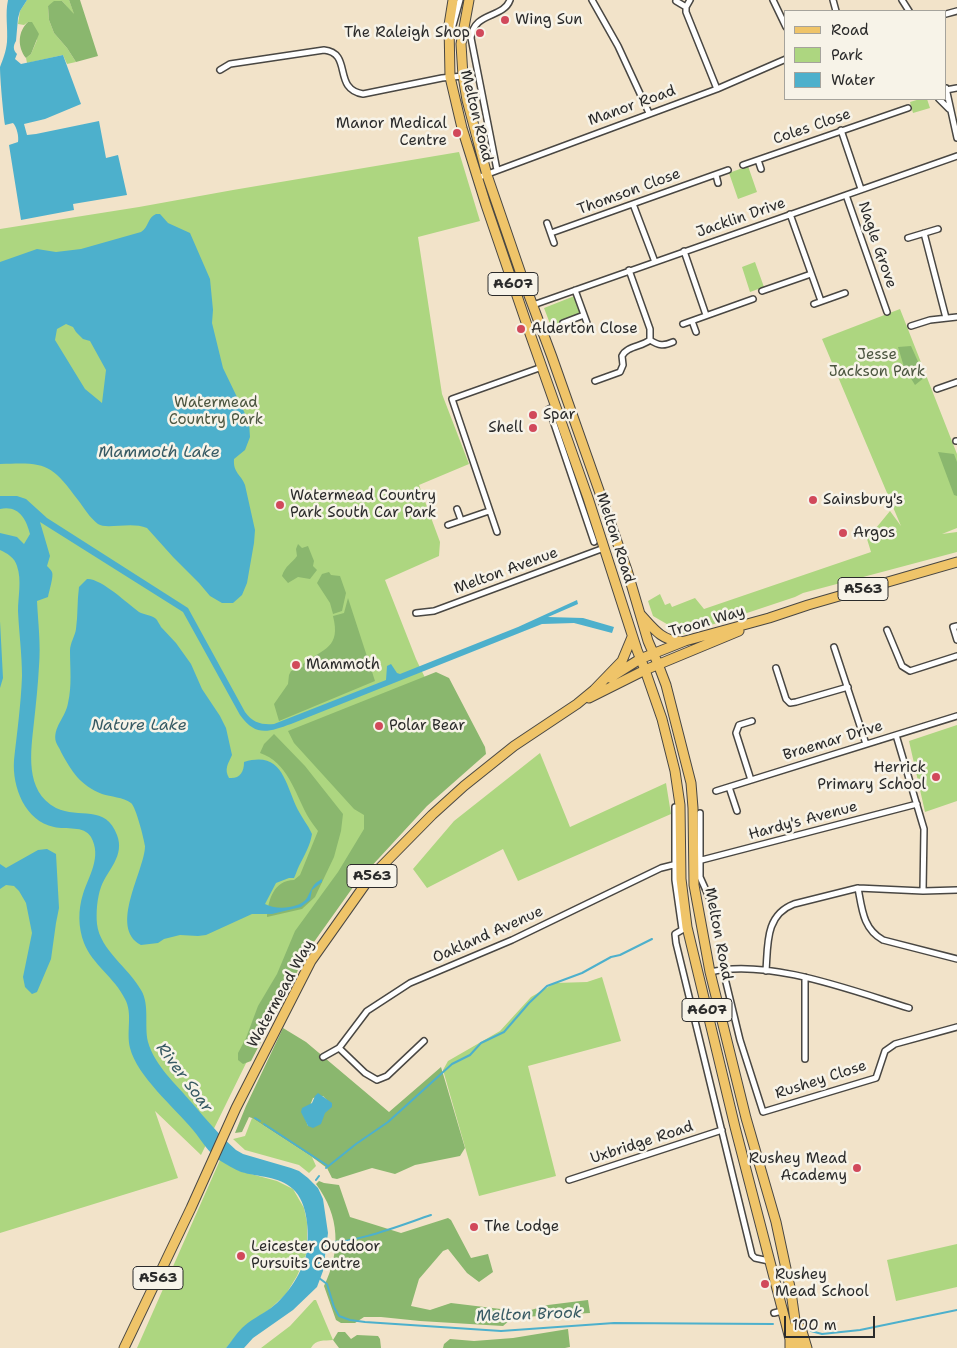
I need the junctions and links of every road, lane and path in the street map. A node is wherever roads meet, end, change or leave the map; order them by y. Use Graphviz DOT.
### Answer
graph roads {
  1 [pos="453,0"];
  2 [pos="460,0"];
  3 [pos="469,0"];
  4 [pos="510,0"];
  5 [pos="592,0"];
  6 [pos="690,0"];
  7 [pos="773,0"];
  8 [pos="676,1"];
  9 [pos="686,7"];
  10 [pos="784,23"];
  11 [pos="449,42"];
  12 [pos="784,60"];
  13 [pos="220,70"];
  14 [pos="463,76"];
  15 [pos="450,77"];
  16 [pos="717,88"];
  17 [pos="947,94"];
  18 [pos="940,100"];
  19 [pos="950,110"];
  20 [pos="906,111"];
  21 [pos="649,113"];
  22 [pos="841,130"];
  23 [pos="957,138"];
  24 [pos="957,156"];
  25 [pos="758,160"];
  26 [pos="743,165"];
  27 [pos="761,169"];
  28 [pos="497,170"];
  29 [pos="728,170"];
  30 [pos="487,175"];
  31 [pos="716,175"];
  32 [pos="478,178"];
  33 [pos="718,183"];
  34 [pos="861,189"];
  35 [pos="846,195"];
  36 [pos="633,204"];
  37 [pos="790,214"];
  38 [pos="547,223"];
  39 [pos="938,229"];
  40 [pos="551,233"];
  41 [pos="924,233"];
  42 [pos="908,238"];
  43 [pos="554,243"];
  44 [pos="684,251"];
  45 [pos="654,262"];
  46 [pos="629,270"];
  47 [pos="520,274"];
  48 [pos="811,274"];
  49 [pos="770,288"];
  50 [pos="574,290"];
  51 [pos="762,291"];
  52 [pos="845,293"];
  53 [pos="772,294"];
  54 [pos="752,299"];
  55 [pos="821,301"];
  56 [pos="890,302"];
  57 [pos="814,304"];
  58 [pos="884,304"];
  59 [pos="533,305"];
  60 [pos="521,308"];
  61 [pos="886,312"];
  62 [pos="584,315"];
  63 [pos="706,315"];
  64 [pos="957,317"];
  65 [pos="946,318"];
  66 [pos="692,321"];
  67 [pos="563,323"];
  68 [pos="587,323"];
  69 [pos="683,324"];
  70 [pos="910,326"];
  71 [pos="696,332"];
  72 [pos="650,340"];
  73 [pos="673,342"];
  74 [pos="542,366"];
  75 [pos="595,382"];
  76 [pos="957,382"];
  77 [pos="937,389"];
  78 [pos="572,413"];
  79 [pos="564,440"];
  80 [pos="571,451"];
  81 [pos="593,489"];
  82 [pos="457,509"];
  83 [pos="489,510"];
  84 [pos="461,520"];
  85 [pos="592,522"];
  86 [pos="448,525"];
  87 [pos="497,532"];
  88 [pos="594,542"];
  89 [pos="604,548"];
  90 [pos="957,562"];
  91 [pos="416,613"];
  92 [pos="640,613"];
  93 [pos="769,618"];
  94 [pos="957,626"];
  95 [pos="887,630"];
  96 [pos="632,637"];
  97 [pos="957,640"];
  98 [pos="685,641"];
  99 [pos="834,647"];
  100 [pos="653,653"];
  101 [pos="957,656"];
  102 [pos="640,658"];
  103 [pos="658,664"];
  104 [pos="776,668"];
  105 [pos="646,670"];
  106 [pos="848,687"];
  107 [pos="594,690"];
  108 [pos="577,704"];
  109 [pos="957,716"];
  110 [pos="752,721"];
  111 [pos="896,735"];
  112 [pos="866,744"];
  113 [pos="751,780"];
  114 [pos="729,787"];
  115 [pos="716,791"];
  116 [pos="693,804"];
  117 [pos="918,804"];
  118 [pos="678,806"];
  119 [pos="737,811"];
  120 [pos="700,813"];
  121 [pos="697,861"];
  122 [pos="679,863"];
  123 [pos="858,888"];
  124 [pos="957,890"];
  125 [pos="923,891"];
  126 [pos="710,898"];
  127 [pos="684,928"];
  128 [pos="957,958"];
  129 [pos="723,970"];
  130 [pos="766,971"];
  131 [pos="710,972"];
  132 [pos="805,977"];
  133 [pos="909,1008"];
  134 [pos="720,1014"];
  135 [pos="957,1027"];
  136 [pos="424,1041"];
  137 [pos="339,1048"];
  138 [pos="718,1053"];
  139 [pos="323,1057"];
  140 [pos="805,1059"];
  141 [pos="722,1130"];
  142 [pos="569,1180"];
  143 [pos="776,1222"];
  144 [pos="761,1224"];
  145 [pos="769,1261"];
  146 [pos="796,1319"];
  147 [pos="124,1348"];
  148 [pos="790,1348"];
  149 [pos="799,1348"];
  150 [pos="807,1348"];
  1 -- 11 [label="main road, Melton Road / A607"];
  2 -- 11 [label="street"];
  3 -- 14 [label="main road, Melton Road / A607"];
  4 -- 28 [label="street"];
  5 -- 21 [label="street"];
  6 -- 9 [label="street"];
  7 -- 10 [label="street"];
  8 -- 9 [label="street"];
  9 -- 16 [label="street"];
  11 -- 15 [label="main road, Melton Road / A607"];
  12 -- 16 [label="street, Manor Road"];
  13 -- 15 [label="street"];
  14 -- 15 [label="street"];
  14 -- 30 [label="main road, Melton Road / A607"];
  15 -- 32 [label="main road, Melton Road / A607"];
  16 -- 21 [label="street, Manor Road"];
  17 -- 19 [label="street"];
  18 -- 19 [label="street"];
  19 -- 23 [label="street"];
  20 -- 22 [label="street, Coles Close"];
  21 -- 28 [label="street, Manor Road"];
  22 -- 25 [label="street, Coles Close"];
  22 -- 34 [label="street"];
  24 -- 34 [label="street, Jacklin Drive"];
  25 -- 26 [label="street, Coles Close"];
  25 -- 27 [label="street, Coles Close"];
  28 -- 30 [label="street, Manor Road"];
  29 -- 31 [label="street, Thomson Close"];
  30 -- 32 [label="street, Melton Road"];
  30 -- 47 [label="main road, Melton Road / A607"];
  31 -- 33 [label="street"];
  31 -- 36 [label="street, Thomson Close"];
  32 -- 60 [label="main road, Melton Road / A607"];
  34 -- 35 [label="street, Jacklin Drive"];
  35 -- 37 [label="street, Jacklin Drive"];
  35 -- 58 [label="street, Nagle Grove"];
  36 -- 40 [label="street, Thomson Close"];
  36 -- 45 [label="street"];
  37 -- 44 [label="street, Jacklin Drive"];
  37 -- 48 [label="street"];
  38 -- 40 [label="street"];
  39 -- 41 [label="street"];
  40 -- 43 [label="street"];
  41 -- 42 [label="street"];
  41 -- 65 [label="street"];
  44 -- 45 [label="street, Jacklin Drive"];
  44 -- 63 [label="street"];
  45 -- 46 [label="street, Jacklin Drive"];
  46 -- 50 [label="street, Jacklin Drive"];
  46 -- 72 [label="street"];
  47 -- 59 [label="main road, Melton Road / A607"];
  47 -- 60 [label="main road, Melton Road"];
  48 -- 49 [label="street"];
  48 -- 55 [label="street"];
  49 -- 51 [label="street"];
  49 -- 53 [label="street"];
  50 -- 59 [label="street, Jacklin Drive"];
  50 -- 62 [label="street"];
  52 -- 55 [label="street"];
  54 -- 63 [label="street"];
  55 -- 57 [label="street"];
  56 -- 58 [label="street, Nagle Grove"];
  58 -- 61 [label="street, Nagle Grove"];
  59 -- 78 [label="main road, Melton Road / A607"];
  60 -- 74 [label="main road, Melton Road / A607"];
  62 -- 67 [label="street"];
  62 -- 68 [label="street"];
  63 -- 66 [label="street"];
  64 -- 65 [label="street"];
  65 -- 70 [label="street"];
  66 -- 69 [label="street"];
  66 -- 71 [label="street"];
  72 -- 73 [label="street"];
  72 -- 75 [label="street"];
  74 -- 79 [label="main road, Melton Road / A607"];
  74 -- 83 [label="street"];
  76 -- 77 [label="street"];
  78 -- 80 [label="main road"];
  78 -- 81 [label="main road, Melton Road / A607"];
  79 -- 80 [label="main road, Melton Road / A607"];
  79 -- 85 [label="street"];
  80 -- 81 [label="main road, Melton Road / A607"];
  81 -- 85 [label="main road, Melton Road"];
  81 -- 92 [label="main road, Melton Road / A607"];
  82 -- 84 [label="street"];
  83 -- 84 [label="street"];
  83 -- 87 [label="street"];
  84 -- 86 [label="street"];
  85 -- 88 [label="street"];
  85 -- 89 [label="main road, Melton Road / A607"];
  89 -- 91 [label="street, Melton Avenue"];
  89 -- 96 [label="main road, Melton Road / A607"];
  90 -- 93 [label="main road, Troon Way / A563"];
  92 -- 98 [label="main road, Melton Road / A607"];
  92 -- 100 [label="main road, Melton Road / A607"];
  93 -- 98 [label="main road, Troon Way"];
  93 -- 103 [label="main road, Troon Way"];
  94 -- 97 [label="street"];
  95 -- 101 [label="street"];
  96 -- 102 [label="main road, Melton Road / A607"];
  96 -- 107 [label="main road, Watermead Way / A563"];
  98 -- 100 [label="main road, Troon Way"];
  99 -- 106 [label="street"];
  100 -- 102 [label="main road, Watermead Way / A563"];
  100 -- 103 [label="main road, Melton Road / A607"];
  102 -- 105 [label="main road, Melton Road / A607"];
  102 -- 107 [label="main road, Watermead Way / A563"];
  103 -- 105 [label="main road, Watermead Way / A563"];
  103 -- 116 [label="main road, Melton Road / A607"];
  104 -- 106 [label="street"];
  105 -- 108 [label="main road, Watermead Way / A563"];
  105 -- 118 [label="main road, Melton Road / A607"];
  106 -- 112 [label="street"];
  107 -- 108 [label="main road, Watermead Way / A563"];
  108 -- 147 [label="main road, Watermead Way / A563"];
  109 -- 111 [label="street, Braemar Drive"];
  110 -- 113 [label="street"];
  111 -- 112 [label="street, Braemar Drive"];
  111 -- 117 [label="street"];
  112 -- 113 [label="street, Braemar Drive"];
  113 -- 114 [label="street, Braemar Drive"];
  114 -- 115 [label="street, Braemar Drive"];
  114 -- 119 [label="street"];
  116 -- 118 [label="main road"];
  116 -- 121 [label="main road, Melton Road / A607"];
  117 -- 121 [label="street, Hardy's Avenue"];
  117 -- 125 [label="street"];
  118 -- 122 [label="main road, Melton Road / A607"];
  120 -- 121 [label="street"];
  121 -- 126 [label="street"];
  121 -- 131 [label="main road, Melton Road / A607"];
  122 -- 127 [label="main road, Melton Road / A607"];
  122 -- 137 [label="street, Oakland Avenue"];
  123 -- 125 [label="street"];
  123 -- 128 [label="street"];
  123 -- 130 [label="street"];
  124 -- 125 [label="street"];
  127 -- 138 [label="main road, Melton Road / A607"];
  127 -- 141 [label="street, Melton Road"];
  129 -- 130 [label="street"];
  129 -- 131 [label="street"];
  129 -- 135 [label="street, Rushey Close"];
  130 -- 132 [label="street"];
  131 -- 134 [label="main road, Melton Road / A607"];
  132 -- 133 [label="street"];
  132 -- 140 [label="street"];
  134 -- 138 [label="main road"];
  134 -- 143 [label="main road, Melton Road / A607"];
  136 -- 137 [label="street"];
  137 -- 139 [label="street, Oakland Avenue"];
  138 -- 144 [label="main road, Melton Road / A607"];
  141 -- 142 [label="street, Uxbridge Road"];
  141 -- 145 [label="street, Melton Road"];
  143 -- 144 [label="main road"];
  143 -- 146 [label="main road, Melton Road / A607"];
  144 -- 145 [label="main road, Melton Road / A607"];
  145 -- 148 [label="main road, Melton Road / A607"];
  146 -- 149 [label="main road, Melton Road / A607"];
  146 -- 150 [label="main road"];
}
